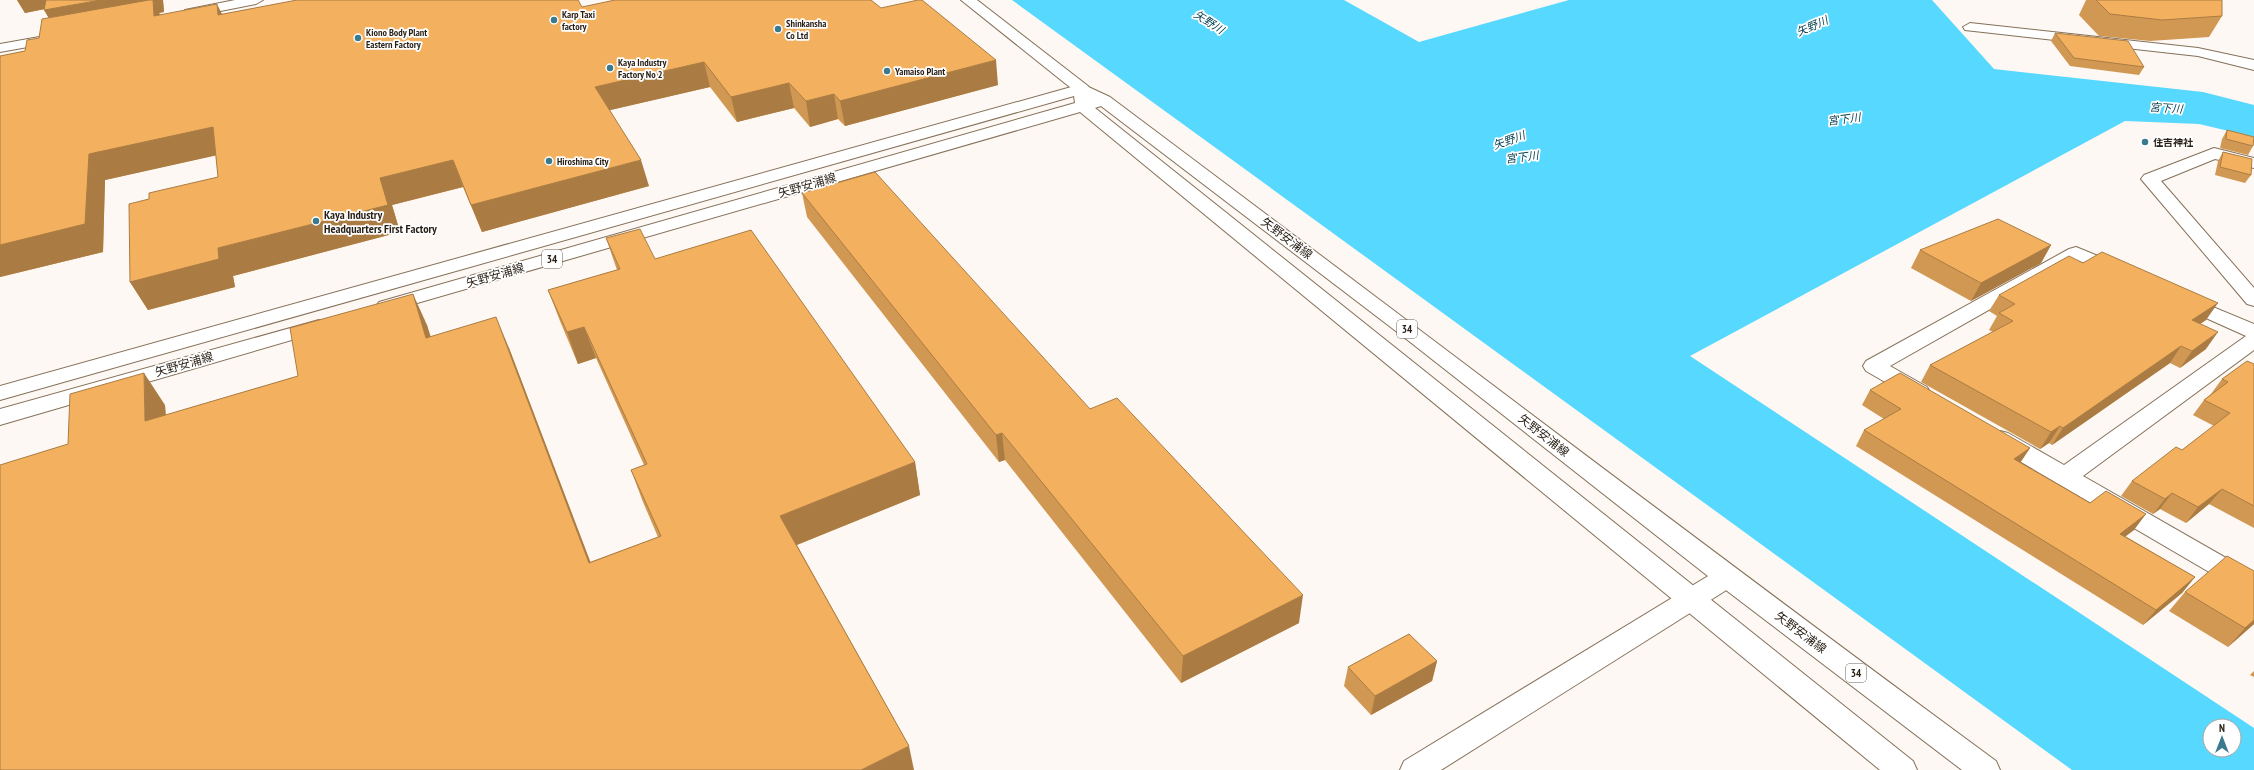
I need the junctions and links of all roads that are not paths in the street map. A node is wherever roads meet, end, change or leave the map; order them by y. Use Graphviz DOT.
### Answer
graph roads {
  1 [pos="256,0"];
  2 [pos="968,0"];
  3 [pos="178,15"];
  4 [pos="1970,27"];
  5 [pos="70,35"];
  6 [pos="0,48"];
  7 [pos="2254,65"];
  8 [pos="1082,98"];
  9 [pos="2254,163"];
  10 [pos="2140,281"];
  11 [pos="2168,294"];
  12 [pos="2254,300"];
  13 [pos="367,312"];
  14 [pos="336,320"];
  15 [pos="2254,332"];
  16 [pos="2254,340"];
  17 [pos="0,392"];
  18 [pos="1935,402"];
  19 [pos="0,417"];
  20 [pos="1983,429"];
  21 [pos="2065,476"];
  22 [pos="1727,578"];
  23 [pos="2254,586"];
  24 [pos="1693,599"];
  25 [pos="1415,770"];
  26 [pos="1902,770"];
  27 [pos="1985,770"];
  1 -- 3 [label="main road"];
  2 -- 8 [label="main road"];
  4 -- 7 [label="main road"];
  5 -- 6 [label="main road"];
  8 -- 13 [label="main road, 矢野安浦線 / 34"];
  8 -- 17 [label="main road, 矢野安浦線 / 34"];
  8 -- 22 [label="main road, 矢野安浦線 / 34"];
  8 -- 24 [label="main road, 矢野安浦線 / 34"];
  9 -- 12 [label="main road"];
  10 -- 18 [label="main road"];
  11 -- 15 [label="main road"];
  14 -- 19 [label="main road, 矢野安浦線"];
  16 -- 21 [label="main road"];
  20 -- 21 [label="main road"];
  21 -- 23 [label="main road"];
  22 -- 24 [label="main road"];
  22 -- 27 [label="main road, 矢野安浦線 / 34"];
  24 -- 25 [label="main road"];
  24 -- 26 [label="main road, 矢野安浦線 / 34"];
}
